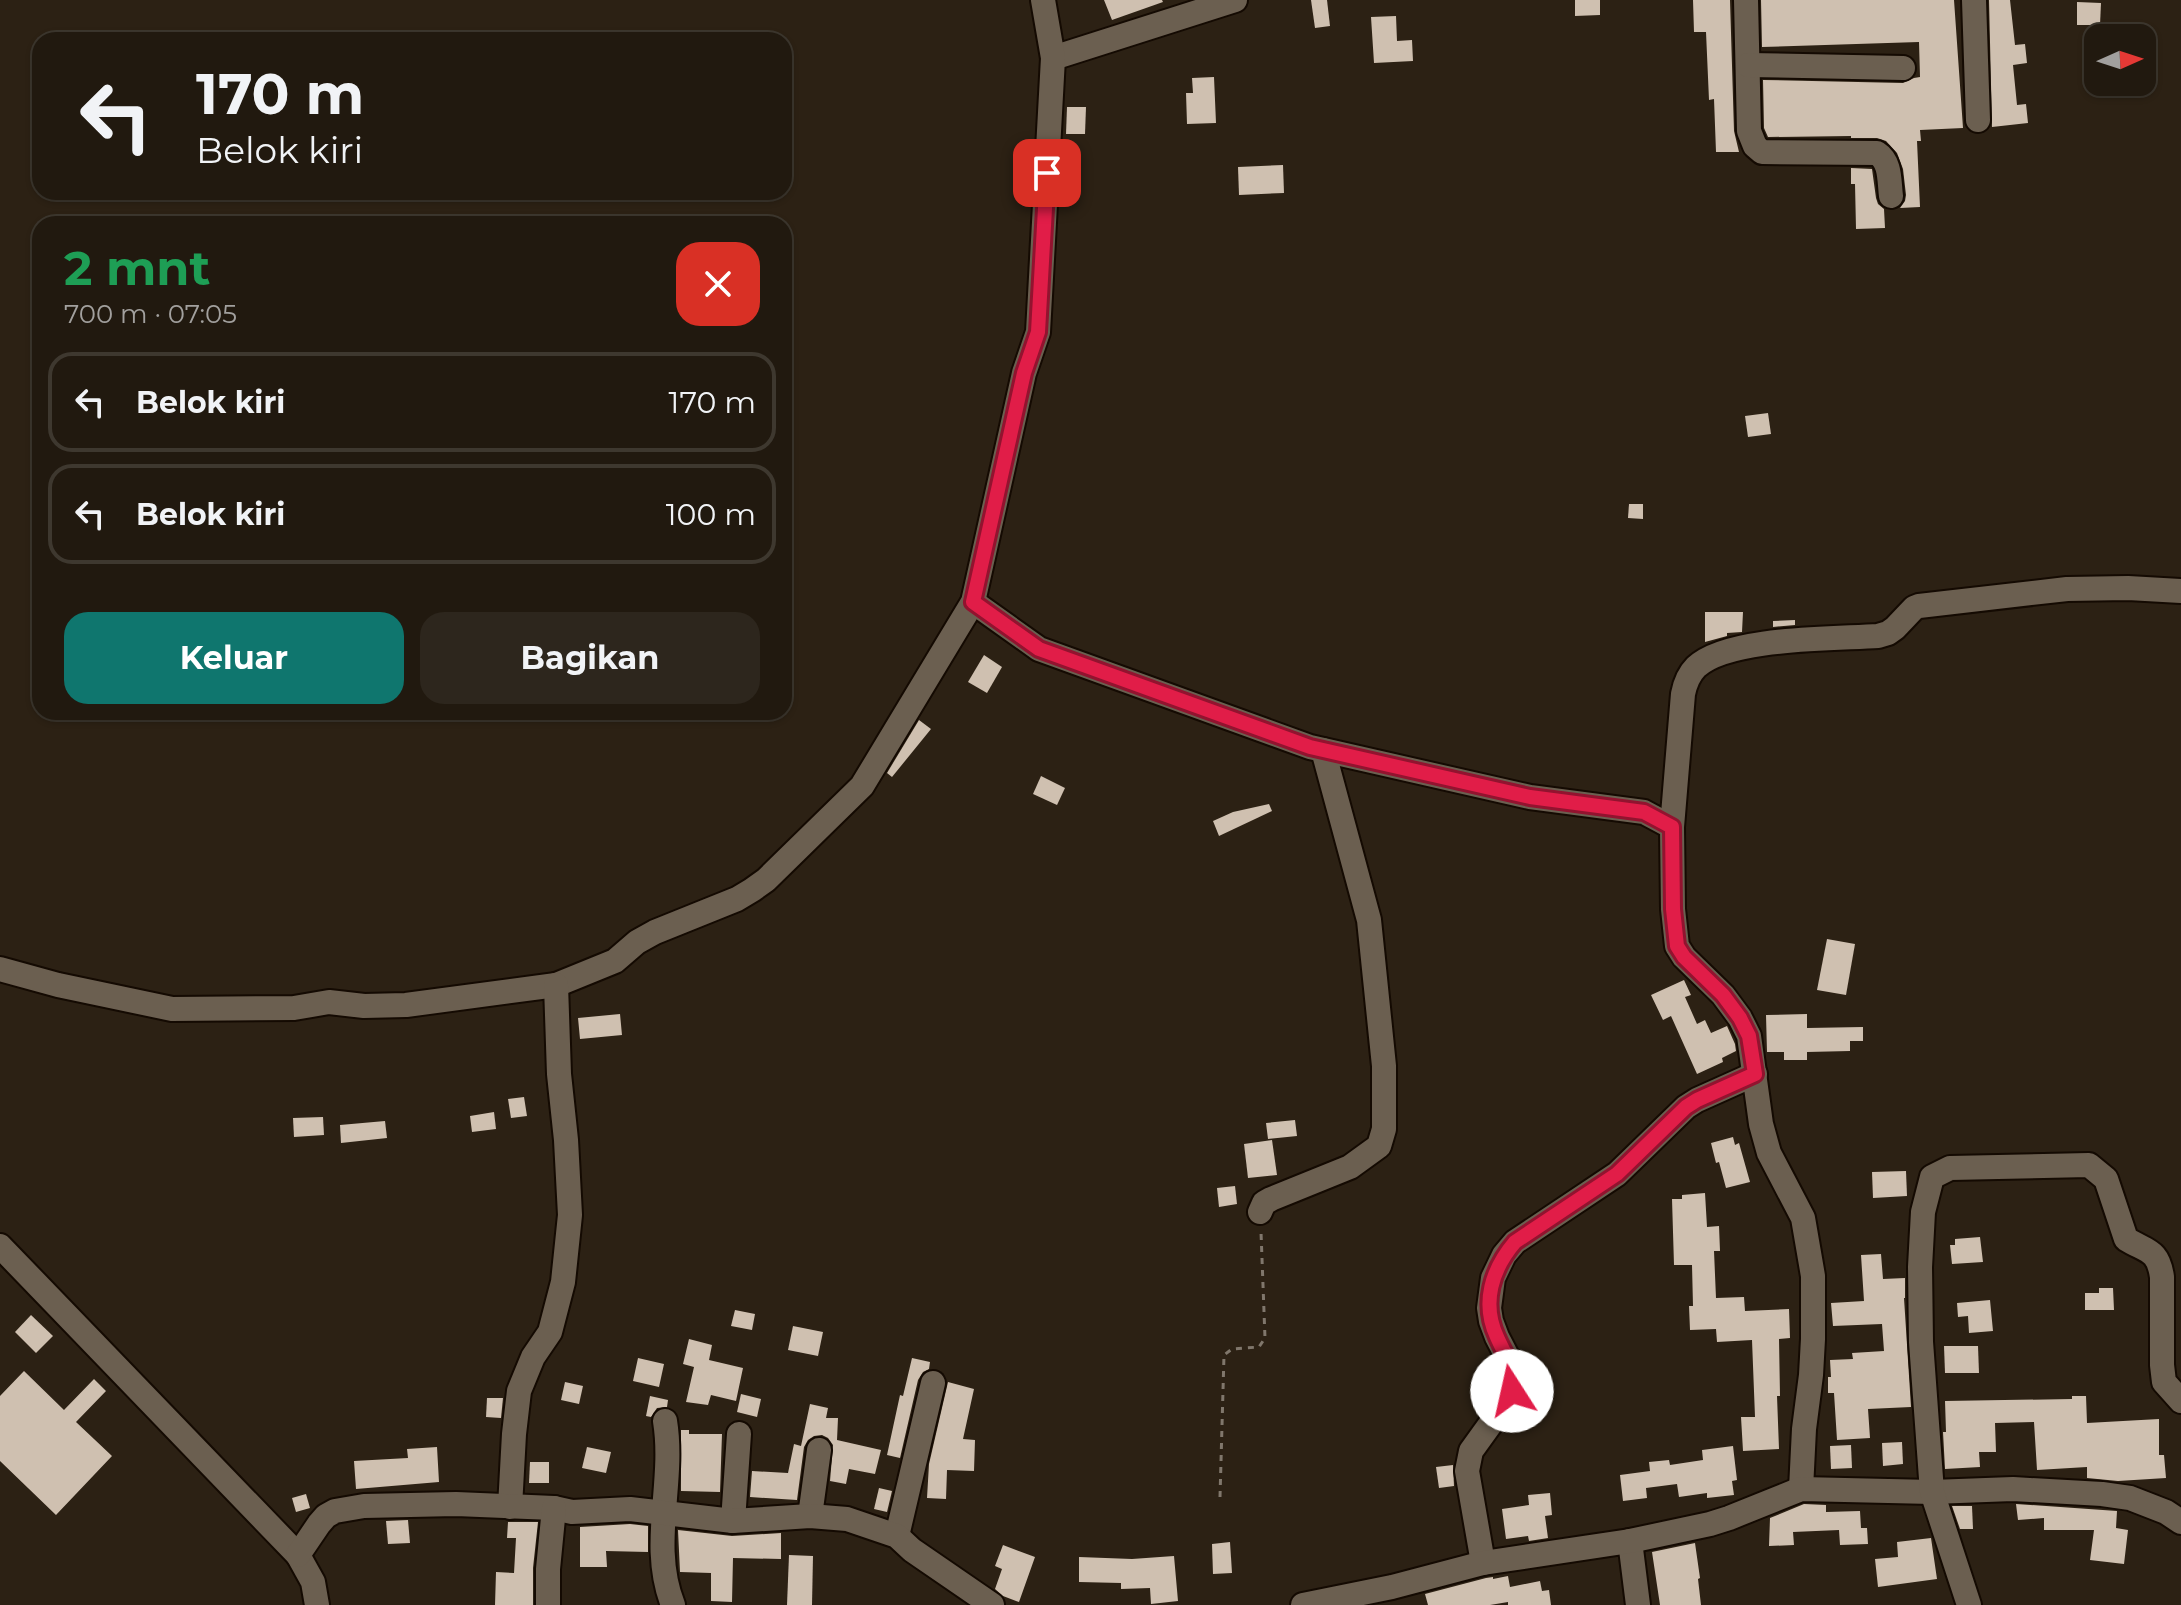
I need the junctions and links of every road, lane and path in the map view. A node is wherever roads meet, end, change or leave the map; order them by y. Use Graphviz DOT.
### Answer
graph roads {
  1 [pos="1043,0"];
  2 [pos="1235,0"];
  3 [pos="1746,0"];
  4 [pos="1974,0"];
  5 [pos="1053,58"];
  6 [pos="1748,65"];
  7 [pos="1903,68"];
  8 [pos="1978,120"];
  9 [pos="1891,196"];
  10 [pos="2181,591"];
  11 [pos="973,602"];
  12 [pos="1323,750"];
  13 [pos="1672,827"];
  14 [pos="0,969"];
  15 [pos="556,985"];
  16 [pos="1755,1074"];
  17 [pos="1260,1212"];
  18 [pos="0,1246"];
  19 [pos="933,1383"];
  20 [pos="2181,1401"];
  21 [pos="665,1421"];
  22 [pos="739,1434"];
  23 [pos="819,1450"];
  24 [pos="1801,1489"];
  25 [pos="1932,1492"];
  26 [pos="1220,1497"];
  27 [pos="510,1507"];
  28 [pos="554,1508"];
  29 [pos="663,1512"];
  30 [pos="810,1516"];
  31 [pos="733,1521"];
  32 [pos="2181,1522"];
  33 [pos="897,1536"];
  34 [pos="1630,1541"];
  35 [pos="298,1555"];
  36 [pos="1483,1563"];
  37 [pos="317,1605"];
  38 [pos="548,1605"];
  39 [pos="673,1605"];
  40 [pos="992,1605"];
  41 [pos="1303,1605"];
  42 [pos="1638,1605"];
  43 [pos="1969,1605"];
  1 -- 5 [label="street"];
  2 -- 5 [label="street"];
  3 -- 6 [label="street"];
  4 -- 8 [label="street"];
  5 -- 11 [label="street"];
  6 -- 7 [label="street"];
  6 -- 9 [label="street"];
  10 -- 13 [label="street"];
  11 -- 12 [label="street"];
  11 -- 15 [label="street"];
  12 -- 13 [label="street"];
  12 -- 17 [label="street"];
  13 -- 16 [label="street"];
  14 -- 15 [label="street"];
  15 -- 27 [label="street"];
  16 -- 24 [label="street"];
  16 -- 36 [label="street"];
  17 -- 26 [label="path"];
  18 -- 35 [label="street"];
  19 -- 33 [label="street"];
  20 -- 25 [label="street"];
  21 -- 29 [label="street"];
  22 -- 31 [label="street"];
  23 -- 30 [label="street"];
  24 -- 25 [label="street"];
  24 -- 34 [label="street"];
  25 -- 32 [label="street"];
  25 -- 43 [label="street"];
  27 -- 28 [label="street"];
  27 -- 35 [label="street"];
  28 -- 29 [label="street"];
  28 -- 38 [label="street"];
  29 -- 31 [label="street"];
  29 -- 39 [label="street"];
  30 -- 31 [label="street"];
  30 -- 33 [label="street"];
  33 -- 40 [label="street"];
  34 -- 36 [label="street"];
  34 -- 42 [label="street"];
  35 -- 37 [label="street"];
  36 -- 41 [label="street"];
}
